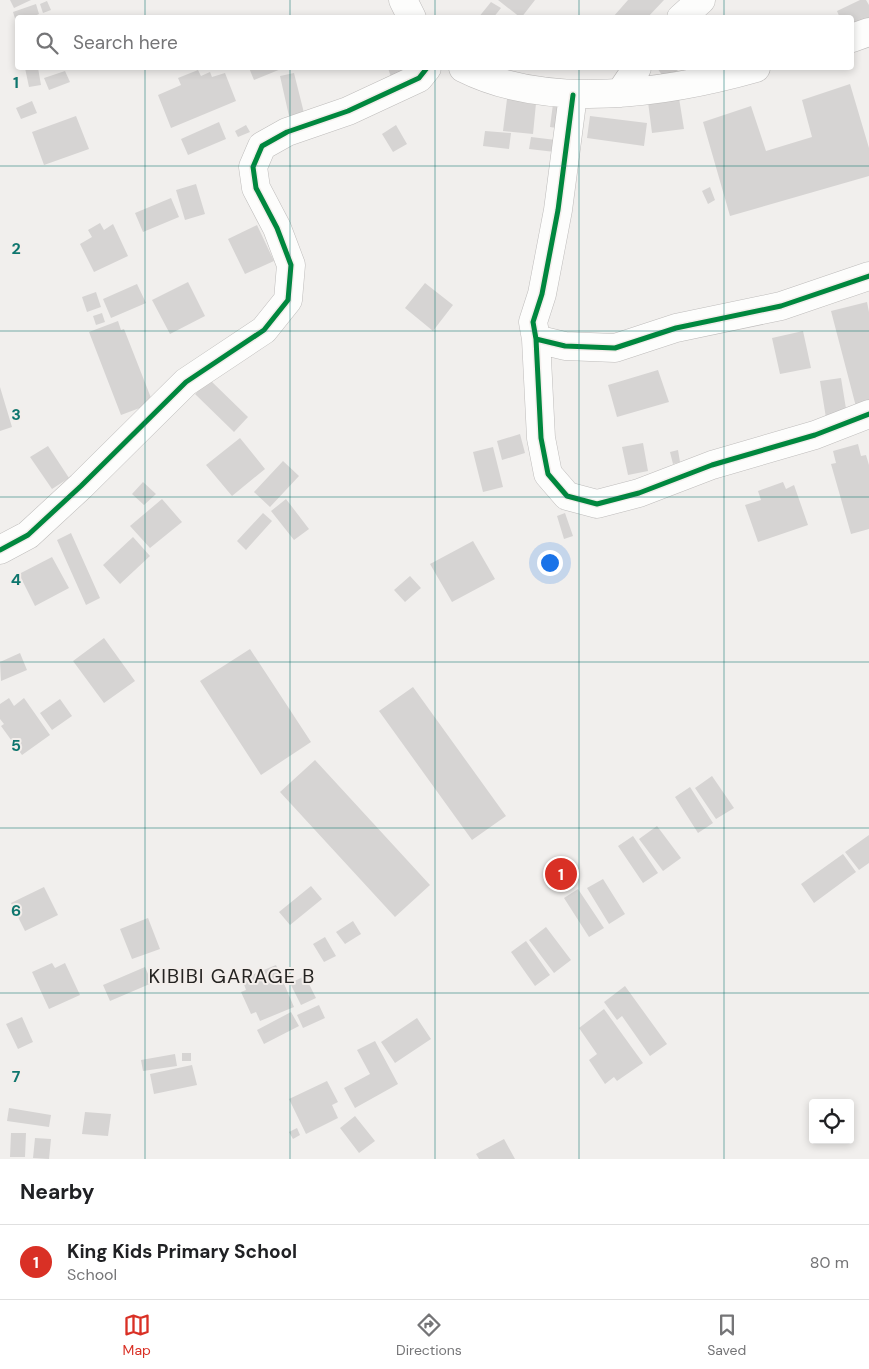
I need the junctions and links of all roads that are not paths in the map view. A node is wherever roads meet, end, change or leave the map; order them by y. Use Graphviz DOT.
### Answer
graph roads {
  1 [pos="403,0"];
  2 [pos="702,0"];
  3 [pos="410,15"];
  4 [pos="684,15"];
  5 [pos="869,32"];
  6 [pos="854,37"];
  7 [pos="425,70"];
  8 [pos="467,70"];
  9 [pos="636,70"];
  10 [pos="749,70"];
  11 [pos="620,93"];
  12 [pos="573,95"];
  13 [pos="869,276"];
  14 [pos="536,339"];
  15 [pos="869,414"];
  16 [pos="0,550"];
  1 -- 3 [label="street"];
  2 -- 4 [label="street"];
  5 -- 6 [label="street"];
  7 -- 16 [label="street"];
  8 -- 12 [label="street"];
  9 -- 11 [label="street"];
  10 -- 11 [label="street"];
  11 -- 12 [label="street"];
  12 -- 14 [label="street"];
  13 -- 14 [label="street"];
  14 -- 15 [label="street"];
}
